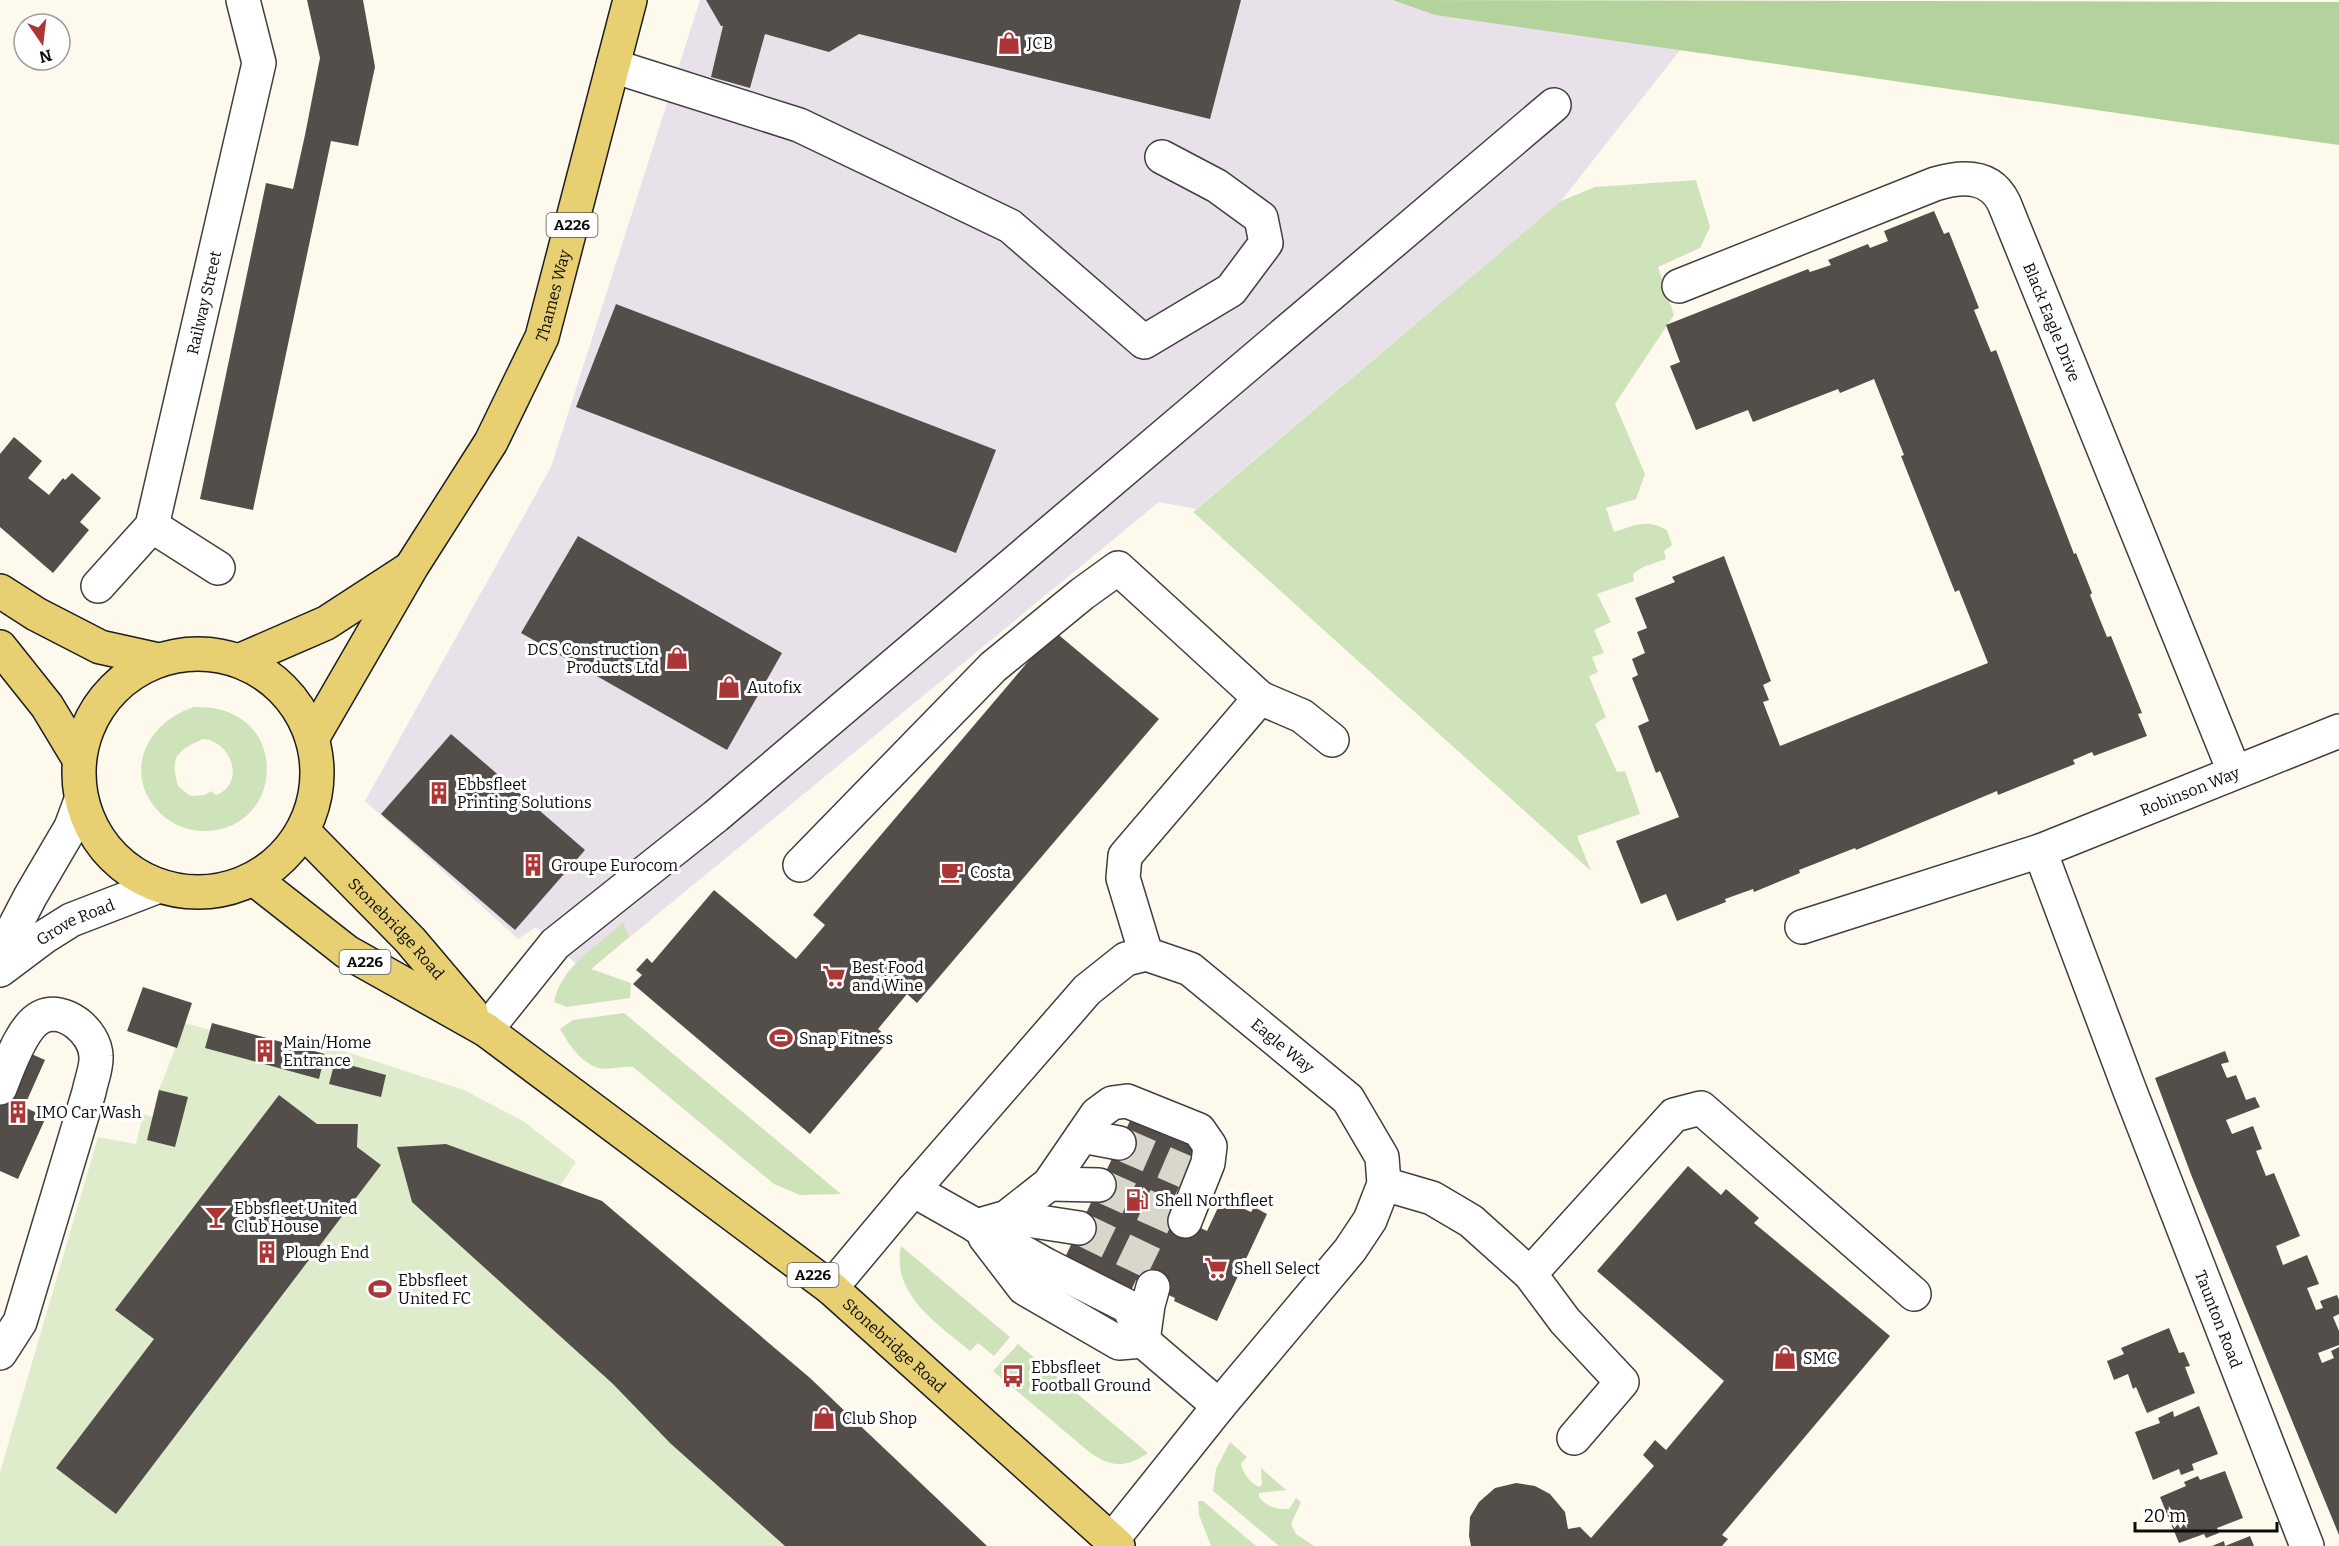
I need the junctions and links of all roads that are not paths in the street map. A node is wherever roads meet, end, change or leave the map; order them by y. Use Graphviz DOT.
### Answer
graph roads {
  1 [pos="243,0"];
  2 [pos="630,0"];
  3 [pos="613,66"];
  4 [pos="1554,105"];
  5 [pos="1162,157"];
  6 [pos="1679,286"];
  7 [pos="152,526"];
  8 [pos="412,566"];
  9 [pos="218,568"];
  10 [pos="98,586"];
  11 [pos="0,591"];
  12 [pos="0,647"];
  13 [pos="159,660"];
  14 [pos="241,660"];
  15 [pos="1260,698"];
  16 [pos="2339,730"];
  17 [pos="313,737"];
  18 [pos="1332,740"];
  19 [pos="79,759"];
  20 [pos="2234,771"];
  21 [pos="81,800"];
  22 [pos="303,831"];
  23 [pos="2040,850"];
  24 [pos="800,865"];
  25 [pos="254,879"];
  26 [pos="159,886"];
  27 [pos="1802,927"];
  28 [pos="1146,954"];
  29 [pos="0,955"];
  30 [pos="0,970"];
  31 [pos="486,1030"];
  32 [pos="0,1088"];
  33 [pos="1082,1136"];
  34 [pos="1119,1143"];
  35 [pos="1049,1184"];
  36 [pos="1384,1184"];
  37 [pos="1099,1185"];
  38 [pos="913,1190"];
  39 [pos="1007,1217"];
  40 [pos="1185,1221"];
  41 [pos="976,1226"];
  42 [pos="1078,1228"];
  43 [pos="1530,1274"];
  44 [pos="1154,1287"];
  45 [pos="831,1288"];
  46 [pos="1914,1294"];
  47 [pos="1143,1341"];
  48 [pos="0,1353"];
  49 [pos="1219,1406"];
  50 [pos="1574,1438"];
  51 [pos="1115,1543"];
  52 [pos="2307,1546"];
  1 -- 7 [label="street, Railway Street"];
  2 -- 3 [label="main road, Thames Way / A226"];
  3 -- 5 [label="street"];
  3 -- 8 [label="main road, Thames Way / A226"];
  4 -- 31 [label="street"];
  6 -- 20 [label="street, Black Eagle Drive"];
  7 -- 9 [label="street"];
  7 -- 10 [label="street, Railway Street"];
  8 -- 14 [label="main road, Thames Way / A226"];
  8 -- 17 [label="main road, Thames Way / A226"];
  11 -- 13 [label="main road"];
  12 -- 19 [label="main road"];
  13 -- 14 [label="main road"];
  13 -- 19 [label="main road"];
  14 -- 17 [label="main road"];
  15 -- 18 [label="street"];
  15 -- 24 [label="street"];
  15 -- 28 [label="street"];
  16 -- 20 [label="street, Robinson Way"];
  17 -- 22 [label="main road"];
  19 -- 21 [label="main road"];
  20 -- 23 [label="street, Robinson Way"];
  21 -- 26 [label="main road"];
  21 -- 29 [label="street, Grove Road"];
  22 -- 25 [label="main road"];
  22 -- 31 [label="main road, Stonebridge Road / A226"];
  23 -- 27 [label="street, Robinson Way"];
  23 -- 52 [label="street, Taunton Road"];
  25 -- 26 [label="main road"];
  25 -- 31 [label="main road, Stonebridge Road / A226"];
  26 -- 30 [label="street, Grove Road"];
  28 -- 36 [label="street, Eagle Way"];
  28 -- 38 [label="street"];
  31 -- 45 [label="main road, Stonebridge Road / A226"];
  32 -- 48 [label="street"];
  33 -- 34 [label="street"];
  33 -- 35 [label="street"];
  33 -- 40 [label="street"];
  35 -- 37 [label="street"];
  35 -- 39 [label="street"];
  36 -- 43 [label="street"];
  36 -- 49 [label="street, Eagle Way"];
  38 -- 41 [label="street"];
  38 -- 45 [label="street"];
  39 -- 41 [label="street"];
  39 -- 42 [label="street"];
  41 -- 47 [label="street"];
  43 -- 46 [label="street"];
  43 -- 50 [label="street"];
  44 -- 47 [label="street"];
  45 -- 51 [label="main road, Stonebridge Road / A226"];
  47 -- 49 [label="street"];
  49 -- 51 [label="street, Eagle Way"];
}
